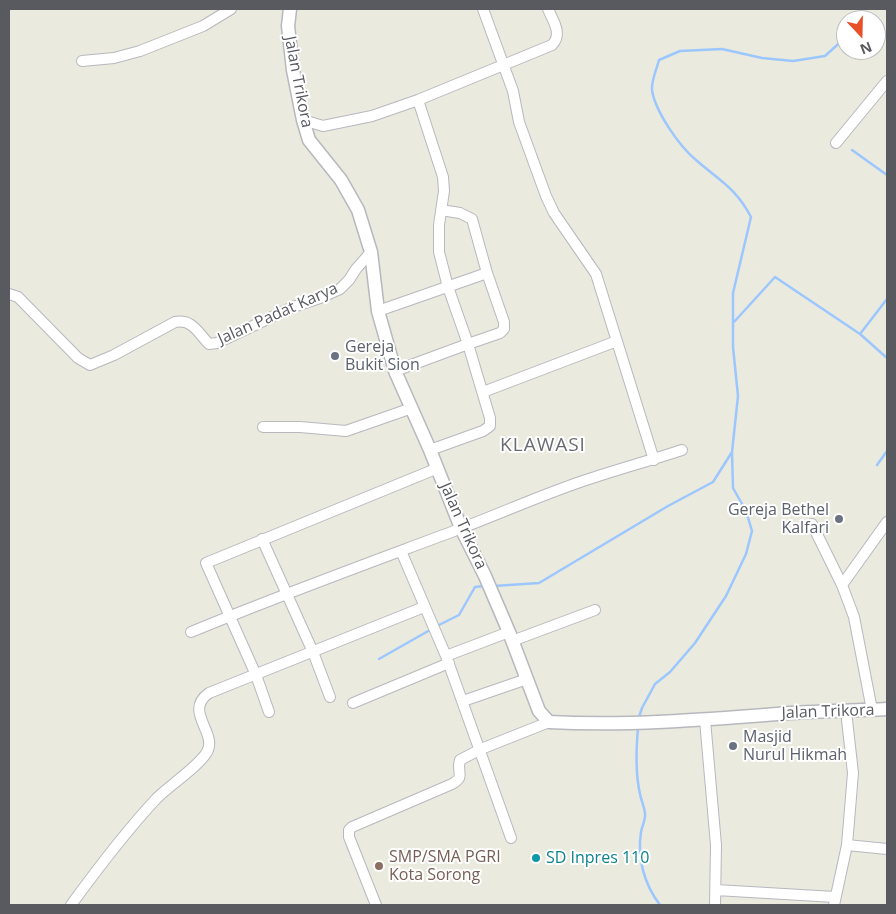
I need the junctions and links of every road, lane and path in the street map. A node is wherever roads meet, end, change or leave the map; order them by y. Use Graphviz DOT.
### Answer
graph roads {
  1 [pos="231,9"];
  2 [pos="290,9"];
  3 [pos="483,9"];
  4 [pos="548,9"];
  5 [pos="82,60"];
  6 [pos="503,64"];
  7 [pos="887,81"];
  8 [pos="418,100"];
  9 [pos="303,120"];
  10 [pos="836,143"];
  11 [pos="442,210"];
  12 [pos="371,252"];
  13 [pos="487,273"];
  14 [pos="448,287"];
  15 [pos="9,294"];
  16 [pos="378,311"];
  17 [pos="617,341"];
  18 [pos="468,344"];
  19 [pos="396,371"];
  20 [pos="483,392"];
  21 [pos="412,408"];
  22 [pos="263,427"];
  23 [pos="430,450"];
  24 [pos="682,450"];
  25 [pos="653,457"];
  26 [pos="438,468"];
  27 [pos="887,522"];
  28 [pos="812,524"];
  29 [pos="461,528"];
  30 [pos="262,540"];
  31 [pos="401,551"];
  32 [pos="842,585"];
  33 [pos="286,593"];
  34 [pos="424,607"];
  35 [pos="595,610"];
  36 [pos="231,616"];
  37 [pos="191,632"];
  38 [pos="511,636"];
  39 [pos="313,652"];
  40 [pos="447,660"];
  41 [pos="256,675"];
  42 [pos="527,679"];
  43 [pos="330,697"];
  44 [pos="463,701"];
  45 [pos="353,704"];
  46 [pos="887,709"];
  47 [pos="872,710"];
  48 [pos="846,711"];
  49 [pos="269,712"];
  50 [pos="705,720"];
  51 [pos="549,722"];
  52 [pos="481,749"];
  53 [pos="511,838"];
  54 [pos="846,845"];
  55 [pos="887,849"];
  56 [pos="716,890"];
  57 [pos="835,901"];
  58 [pos="71,905"];
  59 [pos="376,905"];
  60 [pos="715,905"];
  1 -- 5 [label="street"];
  2 -- 9 [label="street, Jalan Trikora"];
  3 -- 6 [label="street"];
  4 -- 6 [label="street"];
  6 -- 8 [label="street"];
  6 -- 17 [label="street"];
  7 -- 10 [label="street"];
  8 -- 9 [label="street"];
  8 -- 11 [label="street"];
  9 -- 12 [label="street, Jalan Trikora"];
  11 -- 13 [label="street"];
  11 -- 14 [label="street"];
  12 -- 15 [label="street, Jalan Padat Karya"];
  12 -- 16 [label="street, Jalan Trikora"];
  13 -- 14 [label="street"];
  13 -- 18 [label="street"];
  14 -- 16 [label="street"];
  14 -- 18 [label="street"];
  16 -- 19 [label="street, Jalan Trikora"];
  17 -- 20 [label="street"];
  17 -- 25 [label="street"];
  18 -- 19 [label="street"];
  18 -- 20 [label="street"];
  19 -- 21 [label="street, Jalan Trikora"];
  20 -- 23 [label="street"];
  21 -- 22 [label="street"];
  21 -- 23 [label="street, Jalan Trikora"];
  23 -- 26 [label="street, Jalan Trikora"];
  24 -- 25 [label="street"];
  25 -- 29 [label="street"];
  26 -- 29 [label="street, Jalan Trikora"];
  26 -- 30 [label="street"];
  27 -- 32 [label="street"];
  28 -- 32 [label="street"];
  29 -- 31 [label="street"];
  29 -- 38 [label="street, Jalan Trikora"];
  30 -- 33 [label="street"];
  30 -- 36 [label="street"];
  31 -- 33 [label="street"];
  31 -- 34 [label="street"];
  32 -- 47 [label="street"];
  33 -- 36 [label="street"];
  33 -- 39 [label="street"];
  34 -- 39 [label="street"];
  34 -- 40 [label="street"];
  35 -- 38 [label="street"];
  36 -- 37 [label="street"];
  36 -- 41 [label="street"];
  38 -- 40 [label="street"];
  38 -- 42 [label="street, Jalan Trikora"];
  39 -- 41 [label="street"];
  39 -- 43 [label="street"];
  40 -- 44 [label="street"];
  40 -- 45 [label="street"];
  41 -- 49 [label="street"];
  41 -- 58 [label="street"];
  42 -- 44 [label="street"];
  42 -- 51 [label="street, Jalan Trikora"];
  44 -- 52 [label="street"];
  46 -- 47 [label="street, Jalan Trikora"];
  47 -- 48 [label="street, Jalan Trikora"];
  48 -- 50 [label="street, Jalan Trikora"];
  48 -- 54 [label="street"];
  50 -- 51 [label="street, Jalan Trikora"];
  50 -- 56 [label="street"];
  51 -- 52 [label="street"];
  52 -- 53 [label="street"];
  52 -- 59 [label="street"];
  54 -- 55 [label="street"];
  54 -- 57 [label="street"];
  56 -- 57 [label="street"];
  56 -- 60 [label="street"];
}
